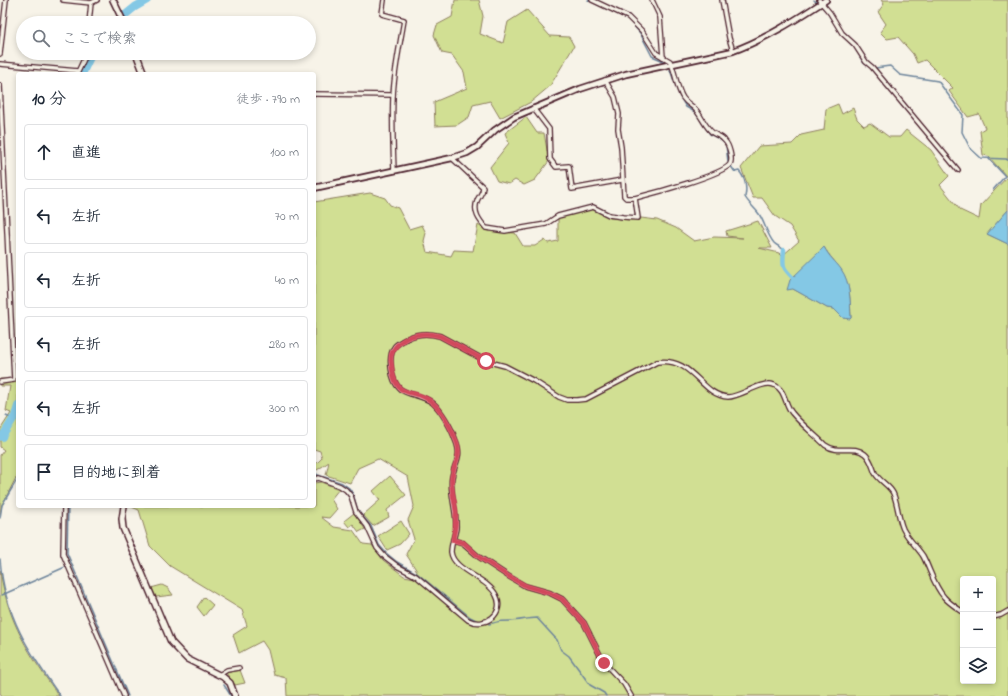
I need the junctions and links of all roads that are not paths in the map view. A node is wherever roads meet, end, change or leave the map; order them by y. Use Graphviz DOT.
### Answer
graph roads {
  1 [pos="6,0"];
  2 [pos="63,0"];
  3 [pos="97,0"];
  4 [pos="114,0"];
  5 [pos="384,0"];
  6 [pos="592,0"];
  7 [pos="652,0"];
  8 [pos="722,0"];
  9 [pos="822,1"];
  10 [pos="91,3"];
  11 [pos="90,16"];
  12 [pos="121,16"];
  13 [pos="733,51"];
  14 [pos="0,54"];
  15 [pos="663,57"];
  16 [pos="84,60"];
  17 [pos="139,60"];
  18 [pos="0,64"];
  19 [pos="672,64"];
  20 [pos="78,72"];
  21 [pos="143,72"];
  22 [pos="605,80"];
  23 [pos="0,85"];
  24 [pos="316,94"];
  25 [pos="393,95"];
  26 [pos="533,108"];
  27 [pos="452,158"];
  28 [pos="958,170"];
  29 [pos="394,171"];
  30 [pos="622,180"];
  31 [pos="2,187"];
  32 [pos="316,188"];
  33 [pos="635,198"];
  34 [pos="0,382"];
  35 [pos="316,479"];
  36 [pos="64,508"];
  37 [pos="124,508"];
  38 [pos="453,540"];
  39 [pos="960,610"];
  40 [pos="1008,611"];
  41 [pos="996,616"];
  42 [pos="239,668"];
  43 [pos="219,674"];
  44 [pos="124,696"];
  45 [pos="235,696"];
  46 [pos="631,696"];
  1 -- 14 [label="street"];
  2 -- 10 [label="street"];
  3 -- 10 [label="street"];
  4 -- 12 [label="main road"];
  5 -- 25 [label="street"];
  6 -- 15 [label="street"];
  7 -- 15 [label="street"];
  8 -- 13 [label="street"];
  9 -- 13 [label="street"];
  9 -- 28 [label="street"];
  10 -- 11 [label="street"];
  13 -- 19 [label="street"];
  15 -- 19 [label="street"];
  16 -- 20 [label="street"];
  17 -- 21 [label="main road"];
  18 -- 20 [label="street"];
  19 -- 22 [label="street"];
  19 -- 33 [label="street"];
  22 -- 26 [label="street"];
  22 -- 30 [label="street"];
  23 -- 31 [label="street"];
  24 -- 25 [label="street"];
  25 -- 29 [label="street"];
  26 -- 27 [label="street"];
  26 -- 30 [label="street"];
  27 -- 29 [label="street"];
  27 -- 33 [label="street"];
  29 -- 32 [label="street"];
  30 -- 33 [label="street"];
  31 -- 34 [label="street"];
  35 -- 38 [label="street"];
  36 -- 44 [label="street"];
  37 -- 43 [label="main road"];
  38 -- 39 [label="street"];
  38 -- 46 [label="street"];
  40 -- 41 [label="street"];
  42 -- 43 [label="street"];
  43 -- 45 [label="main road"];
}
